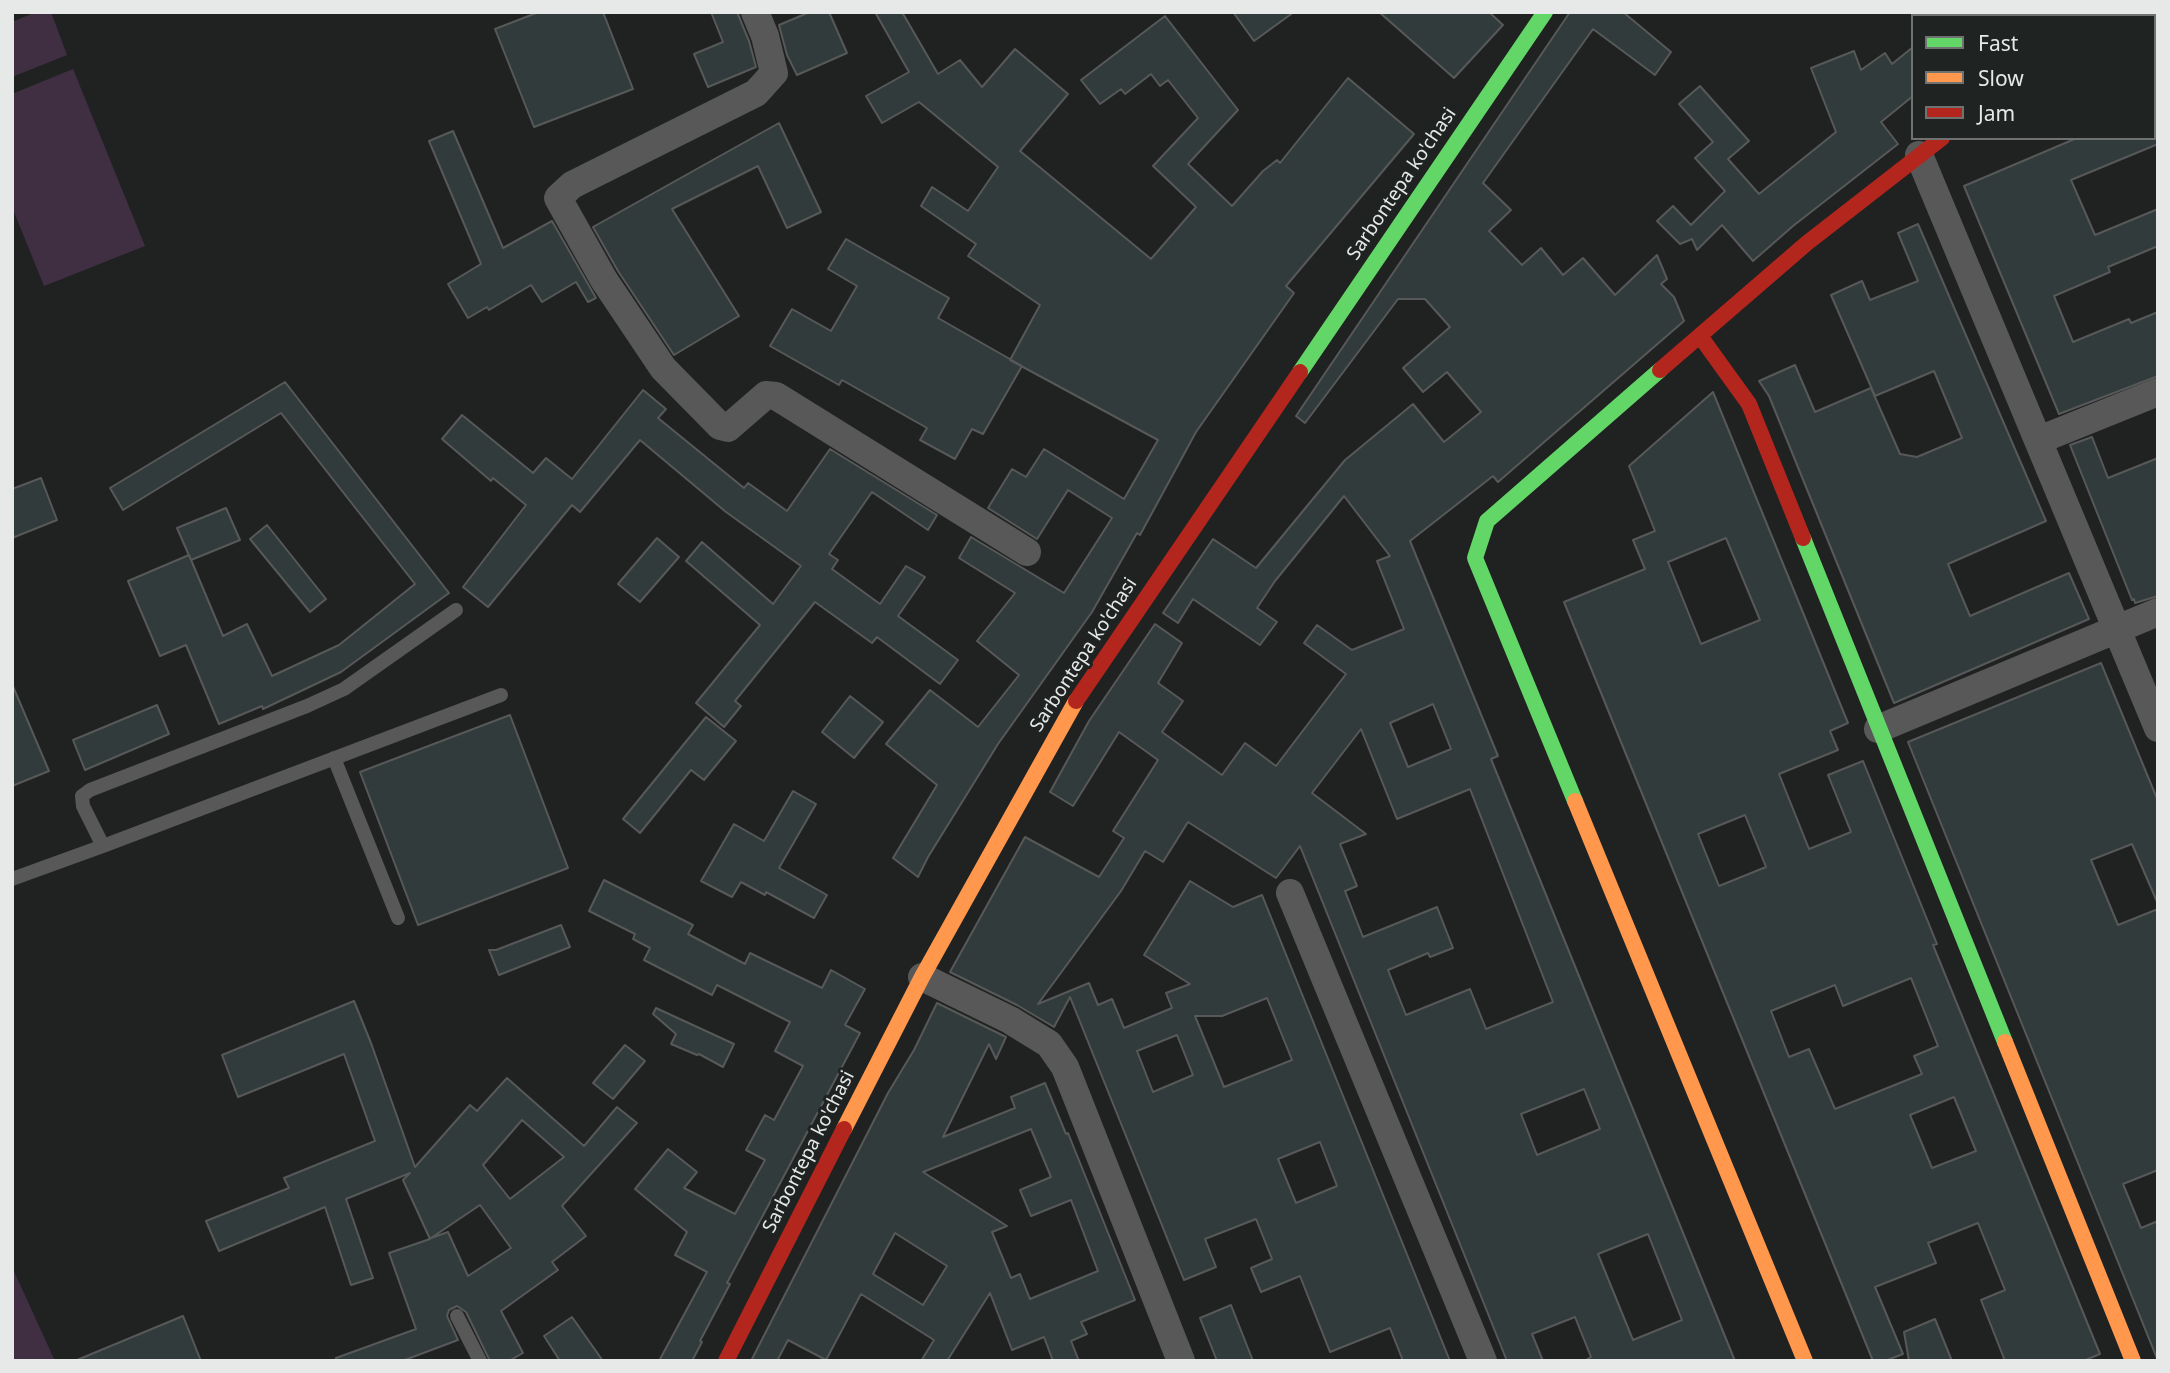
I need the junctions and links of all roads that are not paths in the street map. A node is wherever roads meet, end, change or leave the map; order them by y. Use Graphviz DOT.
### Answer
graph roads {
  1 [pos="755,12"];
  2 [pos="1545,12"];
  3 [pos="1939,140"];
  4 [pos="1919,155"];
  5 [pos="1700,336"];
  6 [pos="2158,392"];
  7 [pos="2039,440"];
  8 [pos="1027,552"];
  9 [pos="456,610"];
  10 [pos="2158,612"];
  11 [pos="2116,631"];
  12 [pos="500,695"];
  13 [pos="1878,729"];
  14 [pos="2158,729"];
  15 [pos="334,758"];
  16 [pos="103,846"];
  17 [pos="12,879"];
  18 [pos="1290,893"];
  19 [pos="398,918"];
  20 [pos="922,977"];
  21 [pos="457,1316"];
  22 [pos="480,1361"];
  23 [pos="726,1361"];
  24 [pos="1181,1361"];
  25 [pos="1483,1361"];
  26 [pos="1805,1361"];
  27 [pos="2133,1361"];
  1 -- 8 [label="street"];
  2 -- 20 [label="street, Sarbontepa ko'chasi"];
  3 -- 4 [label="street"];
  4 -- 5 [label="street"];
  4 -- 7 [label="street"];
  5 -- 13 [label="street"];
  5 -- 26 [label="street"];
  6 -- 7 [label="street"];
  7 -- 11 [label="street"];
  9 -- 16 [label="lane"];
  10 -- 11 [label="street"];
  11 -- 13 [label="street"];
  11 -- 14 [label="street"];
  12 -- 15 [label="lane"];
  13 -- 27 [label="street"];
  15 -- 16 [label="lane"];
  15 -- 19 [label="lane"];
  16 -- 17 [label="lane"];
  18 -- 25 [label="street"];
  20 -- 23 [label="street, Sarbontepa ko'chasi"];
  20 -- 24 [label="street"];
  21 -- 22 [label="lane"];
}
